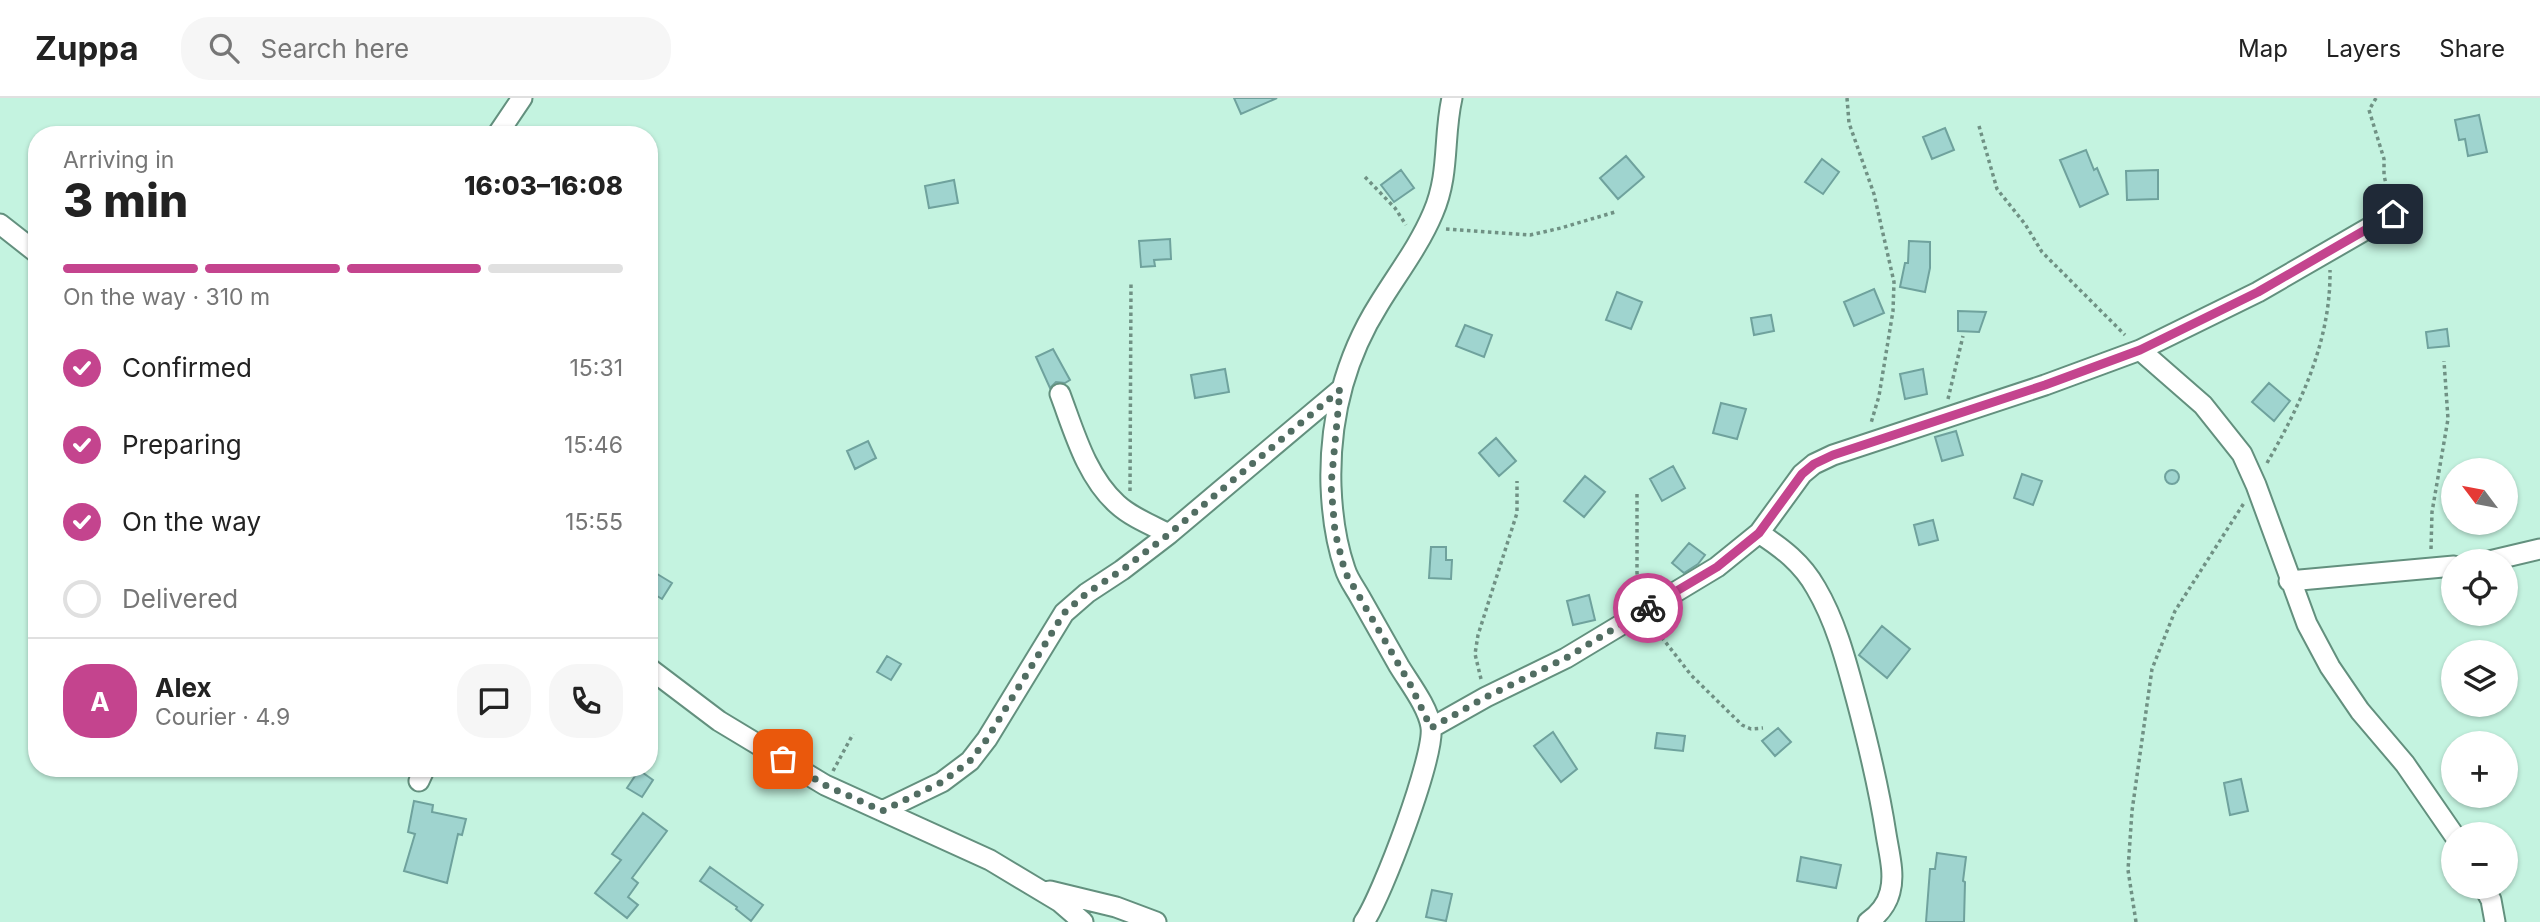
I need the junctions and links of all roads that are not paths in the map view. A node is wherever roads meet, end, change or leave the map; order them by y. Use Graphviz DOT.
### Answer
graph roads {
  1 [pos="522,98"];
  2 [pos="1452,98"];
  3 [pos="503,126"];
  4 [pos="2393,214"];
  5 [pos="0,224"];
  6 [pos="28,246"];
  7 [pos="2140,350"];
  8 [pos="1340,390"];
  9 [pos="1060,394"];
  10 [pos="1759,533"];
  11 [pos="1169,534"];
  12 [pos="2540,550"];
  13 [pos="2518,555"];
  14 [pos="2441,567"];
  15 [pos="2290,581"];
  16 [pos="658,675"];
  17 [pos="1431,728"];
  18 [pos="882,811"];
  19 [pos="2445,822"];
  20 [pos="1038,888"];
  21 [pos="2490,899"];
  22 [pos="1083,922"];
  23 [pos="1156,922"];
  24 [pos="1364,922"];
  25 [pos="1868,922"];
  26 [pos="2495,922"];
  1 -- 3 [label="street"];
  2 -- 8 [label="street"];
  4 -- 7 [label="street"];
  5 -- 6 [label="street"];
  7 -- 10 [label="street"];
  7 -- 15 [label="street"];
  8 -- 11 [label="street"];
  8 -- 17 [label="street"];
  9 -- 11 [label="street"];
  10 -- 17 [label="street"];
  10 -- 25 [label="street"];
  11 -- 18 [label="street"];
  12 -- 13 [label="street"];
  14 -- 15 [label="street"];
  15 -- 19 [label="street"];
  16 -- 18 [label="street"];
  17 -- 24 [label="street"];
  18 -- 20 [label="street"];
  20 -- 22 [label="street"];
  20 -- 23 [label="street"];
  21 -- 26 [label="street"];
}
